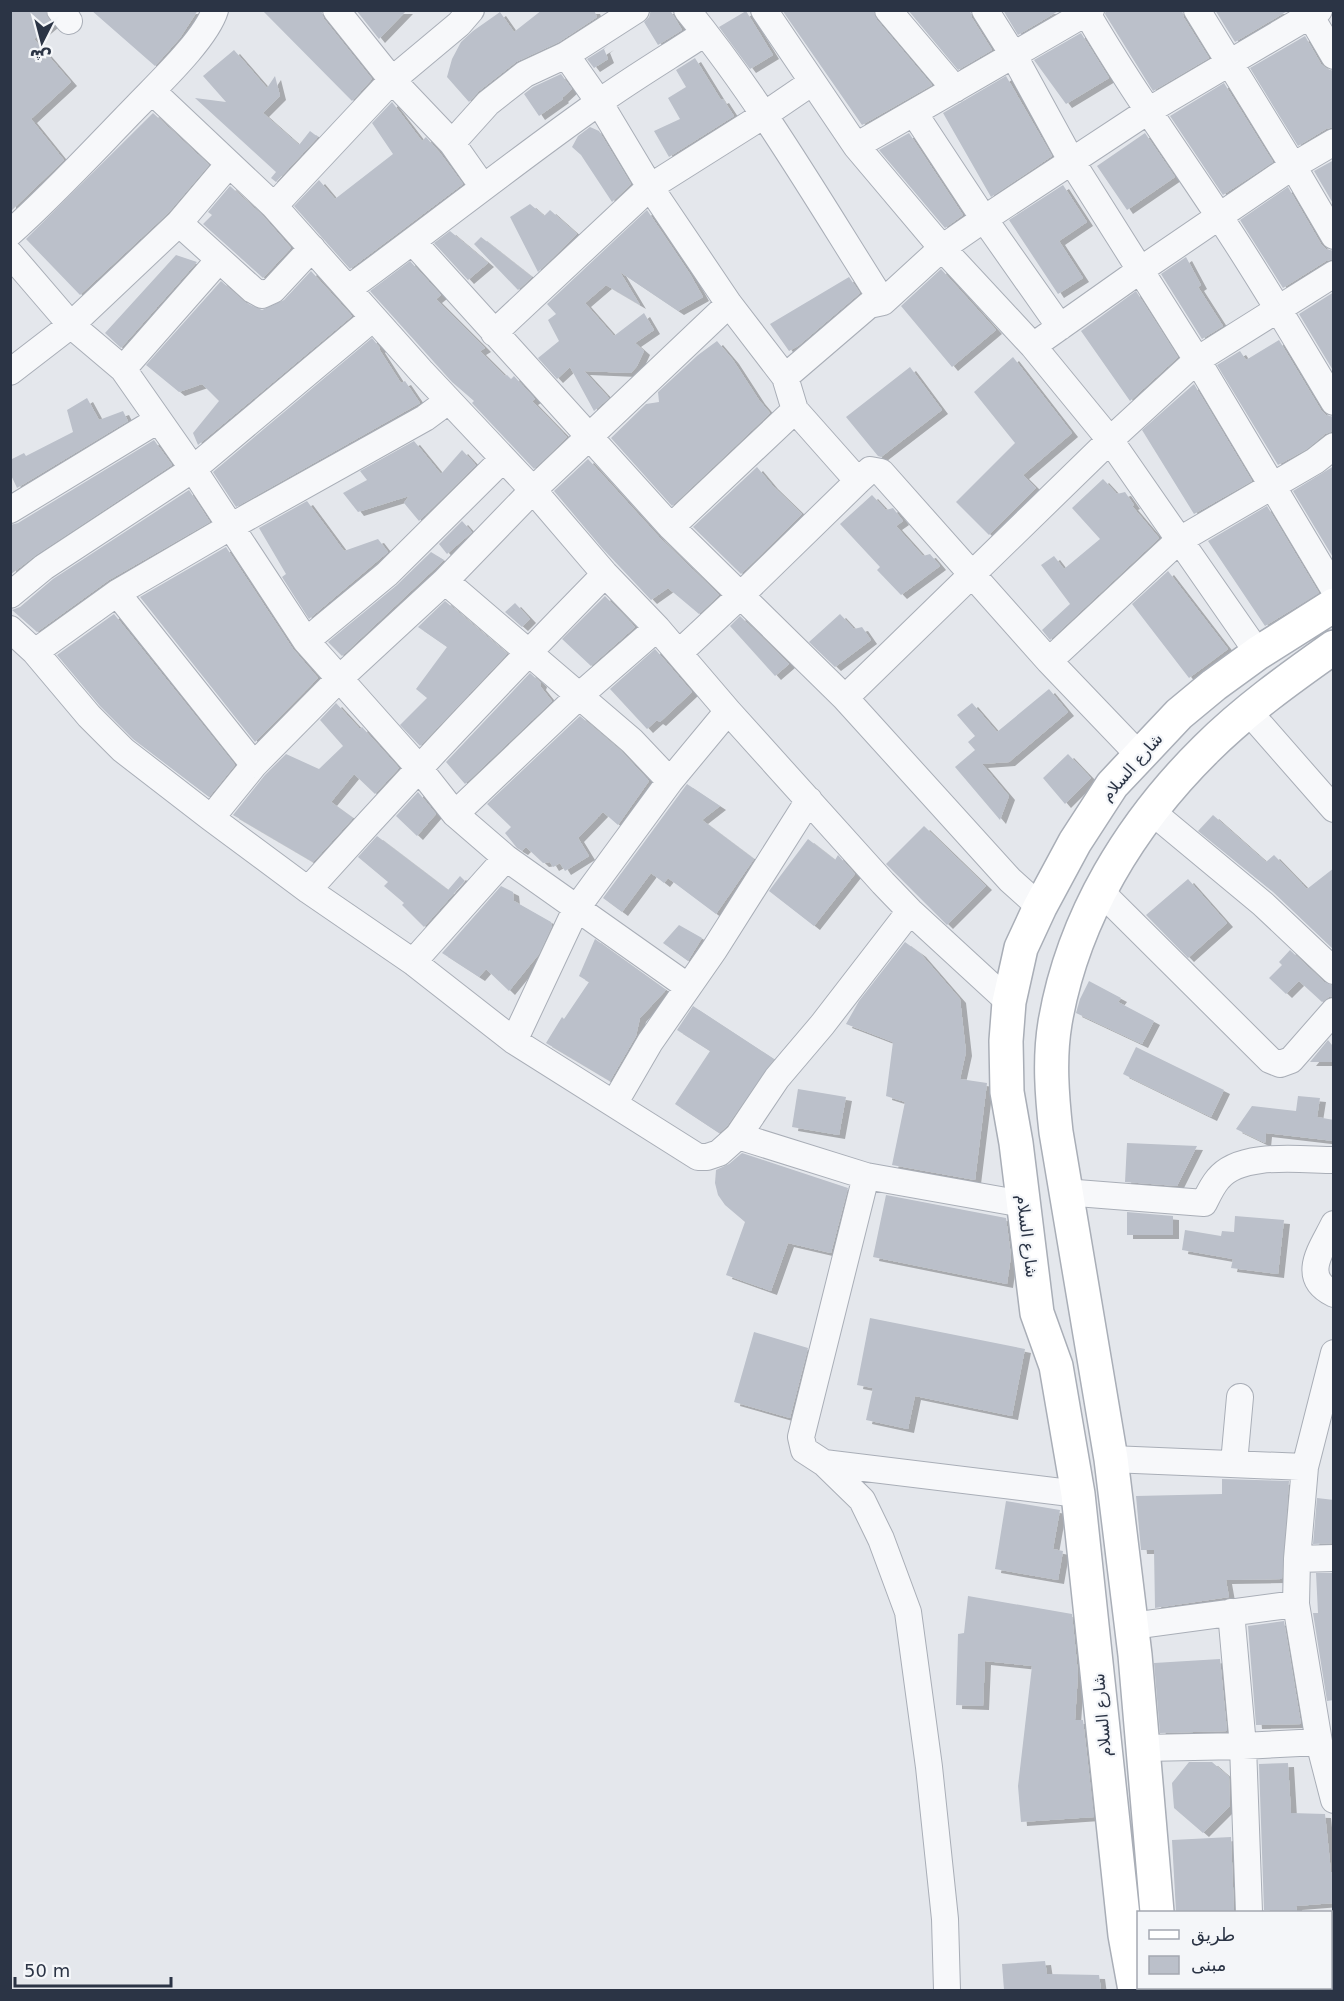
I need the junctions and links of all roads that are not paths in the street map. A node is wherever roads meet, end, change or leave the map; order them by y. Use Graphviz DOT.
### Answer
graph roads {
  1 [pos="215,10"];
  2 [pos="336,10"];
  3 [pos="471,10"];
  4 [pos="636,10"];
  5 [pos="687,10"];
  6 [pos="764,10"];
  7 [pos="888,10"];
  8 [pos="985,10"];
  9 [pos="1197,10"];
  10 [pos="1087,11"];
  11 [pos="1312,12"];
  12 [pos="705,33"];
  13 [pos="566,55"];
  14 [pos="1014,56"];
  15 [pos="1334,56"];
  16 [pos="1229,65"];
  17 [pos="392,80"];
  18 [pos="811,83"];
  19 [pos="955,89"];
  20 [pos="152,91"];
  21 [pos="599,102"];
  22 [pos="1148,111"];
  23 [pos="914,113"];
  24 [pos="764,115"];
  25 [pos="1334,142"];
  26 [pos="452,143"];
  27 [pos="856,146"];
  28 [pos="1072,162"];
  29 [pos="229,164"];
  30 [pos="1293,166"];
  31 [pos="483,187"];
  32 [pos="650,187"];
  33 [pos="274,206"];
  34 [pos="1220,217"];
  35 [pos="984,219"];
  36 [pos="179,224"];
  37 [pos="10,233"];
  38 [pos="1334,236"];
  39 [pos="413,242"];
  40 [pos="312,248"];
  41 [pos="942,248"];
  42 [pos="10,254"];
  43 [pos="218,261"];
  44 [pos="1139,271"];
  45 [pos="1334,274"];
  46 [pos="348,289"];
  47 [pos="883,302"];
  48 [pos="729,304"];
  49 [pos="1279,309"];
  50 [pos="373,318"];
  51 [pos="71,325"];
  52 [pos="1060,327"];
  53 [pos="494,333"];
  54 [pos="1033,346"];
  55 [pos="1197,360"];
  56 [pos="123,369"];
  57 [pos="10,372"];
  58 [pos="785,377"];
  59 [pos="448,401"];
  60 [pos="1334,402"];
  61 [pos="795,410"];
  62 [pos="158,420"];
  63 [pos="590,436"];
  64 [pos="1110,440"];
  65 [pos="1334,446"];
  66 [pos="503,459"];
  67 [pos="193,469"];
  68 [pos="858,481"];
  69 [pos="1272,484"];
  70 [pos="533,490"];
  71 [pos="10,510"];
  72 [pos="230,527"];
  73 [pos="671,527"];
  74 [pos="1178,541"];
  75 [pos="605,574"];
  76 [pos="972,574"];
  77 [pos="445,581"];
  78 [pos="1334,589"];
  79 [pos="117,593"];
  80 [pos="10,595"];
  81 [pos="741,595"];
  82 [pos="1334,605"];
  83 [pos="657,628"];
  84 [pos="10,629"];
  85 [pos="306,641"];
  86 [pos="1334,646"];
  87 [pos="34,652"];
  88 [pos="528,652"];
  89 [pos="679,653"];
  90 [pos="1258,653"];
  91 [pos="1049,661"];
  92 [pos="340,678"];
  93 [pos="579,696"];
  94 [pos="845,698"];
  95 [pos="728,711"];
  96 [pos="1248,711"];
  97 [pos="1139,755"];
  98 [pos="254,765"];
  99 [pos="418,767"];
  100 [pos="670,781"];
  101 [pos="809,800"];
  102 [pos="1334,809"];
  103 [pos="1151,811"];
  104 [pos="455,814"];
  105 [pos="212,818"];
  106 [pos="506,858"];
  107 [pos="308,890"];
  108 [pos="1099,890"];
  109 [pos="1040,907"];
  110 [pos="576,909"];
  111 [pos="910,912"];
  112 [pos="413,962"];
  113 [pos="1334,971"];
  114 [pos="687,986"];
  115 [pos="1009,1002"];
  116 [pos="1334,1011"];
  117 [pos="514,1041"];
  118 [pos="614,1104"];
  119 [pos="738,1136"];
  120 [pos="1334,1160"];
  121 [pos="866,1176"];
  122 [pos="1064,1192"];
  123 [pos="1023,1203"];
  124 [pos="1334,1224"];
  125 [pos="1334,1294"];
  126 [pos="1334,1353"];
  127 [pos="1095,1363"];
  128 [pos="1056,1366"];
  129 [pos="1240,1397"];
  130 [pos="1111,1459"];
  131 [pos="825,1463"];
  132 [pos="1234,1463"];
  133 [pos="1305,1467"];
  134 [pos="1077,1494"];
  135 [pos="1334,1558"];
  136 [pos="1298,1559"];
  137 [pos="1296,1604"];
  138 [pos="1231,1612"];
  139 [pos="1132,1626"];
  140 [pos="1319,1742"];
  141 [pos="1243,1746"];
  142 [pos="1144,1748"];
  143 [pos="1334,1800"];
  144 [pos="1157,1911"];
  145 [pos="1249,1911"];
  146 [pos="1222,1989"];
  147 [pos="946,1990"];
  148 [pos="1135,1990"];
  149 [pos="1200,1990"];
  1 -- 20 [label="street"];
  2 -- 17 [label="street"];
  3 -- 17 [label="street"];
  4 -- 13 [label="street"];
  5 -- 12 [label="street"];
  6 -- 18 [label="street"];
  7 -- 19 [label="street"];
  8 -- 14 [label="street"];
  9 -- 16 [label="street"];
  10 -- 14 [label="street"];
  10 -- 22 [label="street"];
  11 -- 15 [label="street"];
  11 -- 16 [label="street"];
  12 -- 21 [label="street"];
  12 -- 24 [label="street"];
  13 -- 21 [label="street"];
  13 -- 26 [label="street"];
  14 -- 19 [label="street"];
  14 -- 28 [label="street"];
  16 -- 22 [label="street"];
  16 -- 30 [label="street"];
  17 -- 26 [label="street"];
  17 -- 33 [label="street"];
  18 -- 24 [label="street"];
  18 -- 27 [label="street"];
  19 -- 23 [label="street"];
  20 -- 29 [label="street"];
  20 -- 37 [label="street"];
  21 -- 31 [label="street"];
  21 -- 32 [label="street"];
  22 -- 28 [label="street"];
  22 -- 34 [label="street"];
  23 -- 27 [label="street"];
  23 -- 35 [label="street"];
  24 -- 32 [label="street"];
  24 -- 47 [label="street"];
  25 -- 30 [label="street"];
  26 -- 31 [label="street"];
  27 -- 41 [label="street"];
  28 -- 35 [label="street"];
  28 -- 44 [label="street"];
  29 -- 33 [label="street"];
  29 -- 36 [label="street"];
  30 -- 34 [label="street"];
  30 -- 38 [label="street"];
  31 -- 39 [label="street"];
  32 -- 48 [label="street"];
  32 -- 53 [label="street"];
  33 -- 40 [label="street"];
  34 -- 44 [label="street"];
  34 -- 49 [label="street"];
  35 -- 41 [label="street"];
  35 -- 52 [label="street"];
  36 -- 43 [label="street"];
  36 -- 51 [label="street"];
  39 -- 46 [label="street"];
  39 -- 53 [label="street"];
  40 -- 43 [label="street"];
  40 -- 46 [label="street"];
  41 -- 47 [label="street"];
  41 -- 54 [label="street"];
  42 -- 51 [label="street"];
  43 -- 56 [label="street"];
  44 -- 52 [label="street"];
  44 -- 55 [label="street"];
  45 -- 49 [label="street"];
  46 -- 50 [label="street"];
  47 -- 58 [label="street"];
  48 -- 58 [label="street"];
  48 -- 63 [label="street"];
  49 -- 55 [label="street"];
  49 -- 60 [label="street"];
  50 -- 59 [label="street"];
  50 -- 67 [label="street"];
  51 -- 56 [label="street"];
  51 -- 57 [label="street"];
  52 -- 54 [label="street"];
  53 -- 63 [label="street"];
  54 -- 64 [label="street"];
  55 -- 64 [label="street"];
  55 -- 69 [label="street"];
  56 -- 62 [label="street"];
  58 -- 61 [label="street"];
  59 -- 66 [label="street"];
  59 -- 72 [label="street"];
  61 -- 68 [label="street"];
  61 -- 73 [label="street"];
  62 -- 67 [label="street"];
  62 -- 71 [label="street"];
  63 -- 70 [label="street"];
  63 -- 73 [label="street"];
  64 -- 74 [label="street"];
  64 -- 76 [label="street"];
  65 -- 69 [label="street"];
  66 -- 70 [label="street"];
  66 -- 85 [label="street"];
  67 -- 72 [label="street"];
  67 -- 80 [label="street"];
  68 -- 76 [label="street"];
  68 -- 81 [label="street"];
  69 -- 74 [label="street"];
  69 -- 78 [label="street"];
  70 -- 75 [label="street"];
  70 -- 77 [label="street"];
  72 -- 79 [label="street"];
  72 -- 85 [label="street"];
  73 -- 81 [label="street"];
  74 -- 90 [label="street"];
  74 -- 91 [label="street"];
  75 -- 83 [label="street"];
  75 -- 88 [label="street"];
  76 -- 91 [label="street"];
  76 -- 94 [label="street"];
  77 -- 88 [label="street"];
  77 -- 92 [label="street"];
  79 -- 87 [label="street"];
  79 -- 98 [label="street"];
  81 -- 89 [label="street"];
  81 -- 94 [label="street"];
  82 -- 90 [label="street, شارع السلام"];
  83 -- 89 [label="street"];
  83 -- 93 [label="street"];
  84 -- 87 [label="street"];
  85 -- 92 [label="street"];
  86 -- 96 [label="street"];
  87 -- 105 [label="street"];
  88 -- 93 [label="street"];
  88 -- 99 [label="street"];
  89 -- 95 [label="street"];
  90 -- 97 [label="street, شارع السلام"];
  91 -- 97 [label="street"];
  92 -- 98 [label="street"];
  92 -- 99 [label="street"];
  93 -- 100 [label="street"];
  93 -- 104 [label="street"];
  94 -- 109 [label="street"];
  95 -- 100 [label="street"];
  95 -- 101 [label="street"];
  96 -- 102 [label="street"];
  96 -- 103 [label="street"];
  97 -- 109 [label="street, شارع السلام"];
  98 -- 105 [label="street"];
  99 -- 104 [label="street"];
  99 -- 107 [label="street"];
  100 -- 110 [label="street"];
  101 -- 111 [label="street"];
  101 -- 114 [label="street"];
  103 -- 108 [label="street"];
  103 -- 113 [label="street"];
  104 -- 106 [label="street"];
  105 -- 107 [label="street"];
  106 -- 110 [label="street"];
  106 -- 112 [label="street"];
  107 -- 112 [label="street"];
  108 -- 116 [label="street"];
  108 -- 122 [label="street"];
  109 -- 115 [label="street, شارع السلام"];
  110 -- 114 [label="street"];
  110 -- 117 [label="street"];
  111 -- 115 [label="street"];
  111 -- 119 [label="street"];
  112 -- 117 [label="street"];
  114 -- 118 [label="street"];
  115 -- 123 [label="street, شارع السلام"];
  117 -- 118 [label="street"];
  118 -- 119 [label="street"];
  119 -- 121 [label="street"];
  120 -- 122 [label="street"];
  121 -- 123 [label="street"];
  121 -- 131 [label="street"];
  122 -- 127 [label="street"];
  123 -- 128 [label="street, شارع السلام"];
  124 -- 125 [label="street"];
  126 -- 133 [label="street"];
  127 -- 128 [label="street"];
  127 -- 130 [label="street"];
  128 -- 134 [label="street, شارع السلام"];
  129 -- 132 [label="street"];
  130 -- 132 [label="street"];
  130 -- 139 [label="street"];
  131 -- 134 [label="street"];
  131 -- 147 [label="street"];
  132 -- 133 [label="street"];
  133 -- 136 [label="street"];
  134 -- 148 [label="street, شارع السلام"];
  135 -- 136 [label="street"];
  136 -- 137 [label="street"];
  137 -- 138 [label="street"];
  137 -- 140 [label="street"];
  138 -- 139 [label="street"];
  138 -- 141 [label="street"];
  139 -- 142 [label="street"];
  140 -- 141 [label="street"];
  140 -- 143 [label="street"];
  141 -- 142 [label="street"];
  141 -- 145 [label="street"];
  142 -- 144 [label="street"];
  146 -- 149 [label="street"];
}
